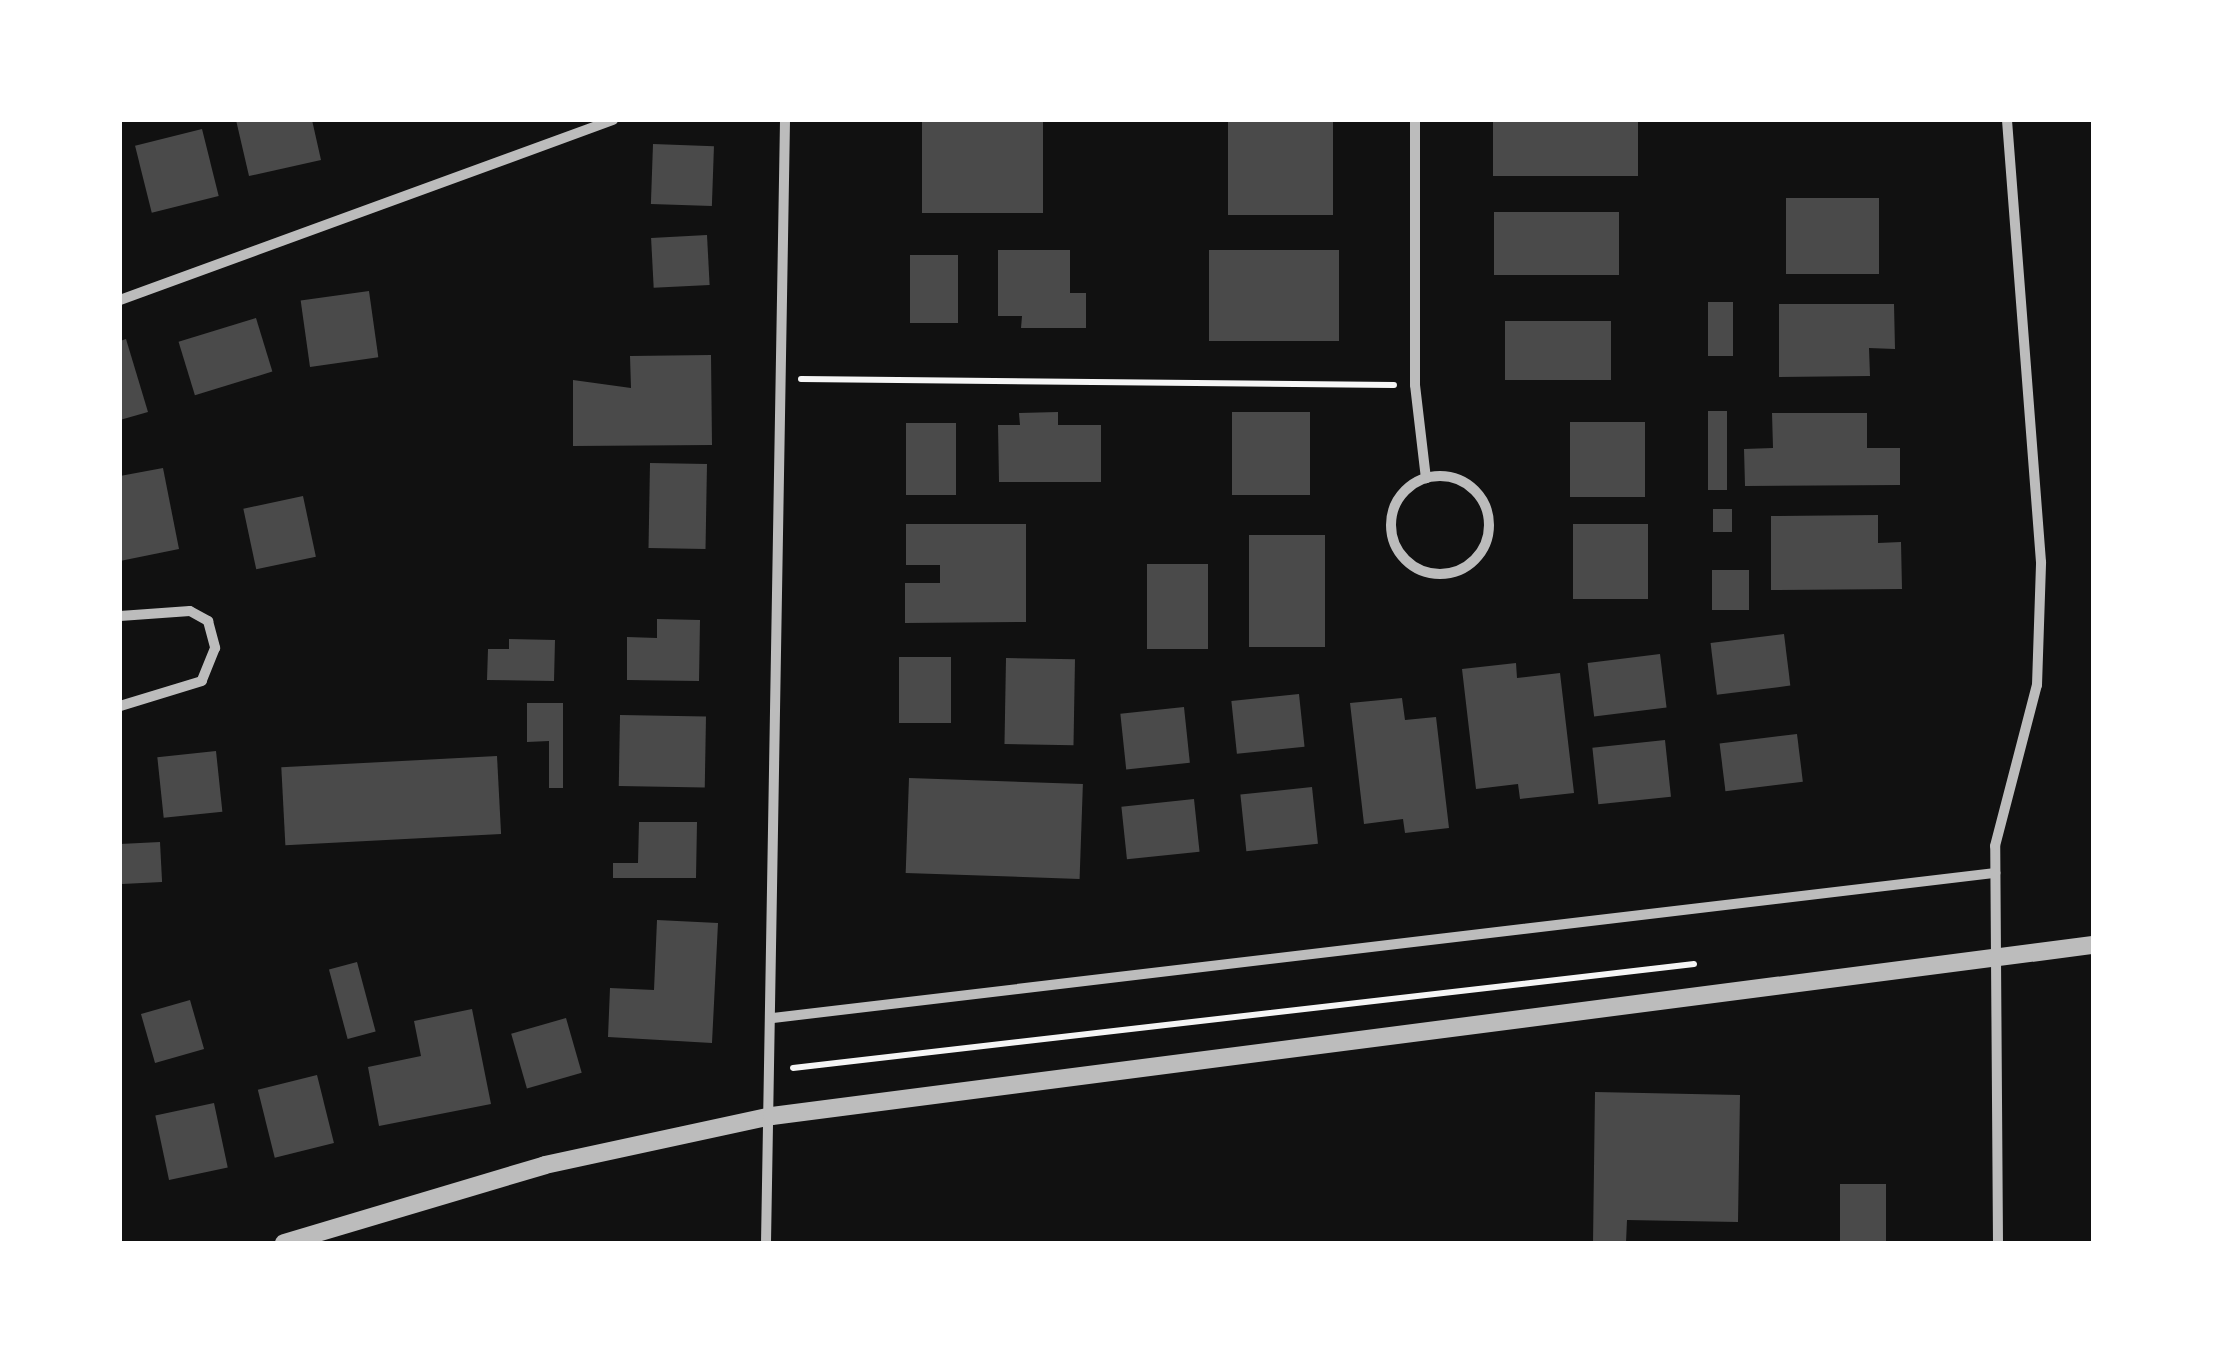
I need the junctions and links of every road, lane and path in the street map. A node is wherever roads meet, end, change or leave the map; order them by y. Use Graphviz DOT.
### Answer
graph roads {
  1 [pos="613,120"];
  2 [pos="785,120"];
  3 [pos="1414,120"];
  4 [pos="2007,120"];
  5 [pos="120,300"];
  6 [pos="782,378"];
  7 [pos="1415,385"];
  8 [pos="1426,478"];
  9 [pos="120,616"];
  10 [pos="120,706"];
  11 [pos="1995,872"];
  12 [pos="2093,945"];
  13 [pos="1995,960"];
  14 [pos="1699,964"];
  15 [pos="773,1018"];
  16 [pos="772,1070"];
  17 [pos="772,1116"];
  18 [pos="284,1243"];
  19 [pos="766,1243"];
  20 [pos="1998,1243"];
  1 -- 5 [label="street"];
  2 -- 6 [label="street"];
  3 -- 7 [label="street"];
  4 -- 11 [label="street"];
  6 -- 7 [label="path"];
  6 -- 15 [label="street"];
  7 -- 8 [label="street"];
  8 -- 8 [label="street"];
  9 -- 10 [label="street"];
  11 -- 13 [label="street"];
  11 -- 15 [label="street"];
  12 -- 13 [label="street"];
  13 -- 17 [label="street"];
  13 -- 20 [label="street"];
  14 -- 16 [label="path"];
  15 -- 16 [label="street"];
  16 -- 17 [label="street"];
  17 -- 18 [label="street"];
  17 -- 19 [label="street"];
}
